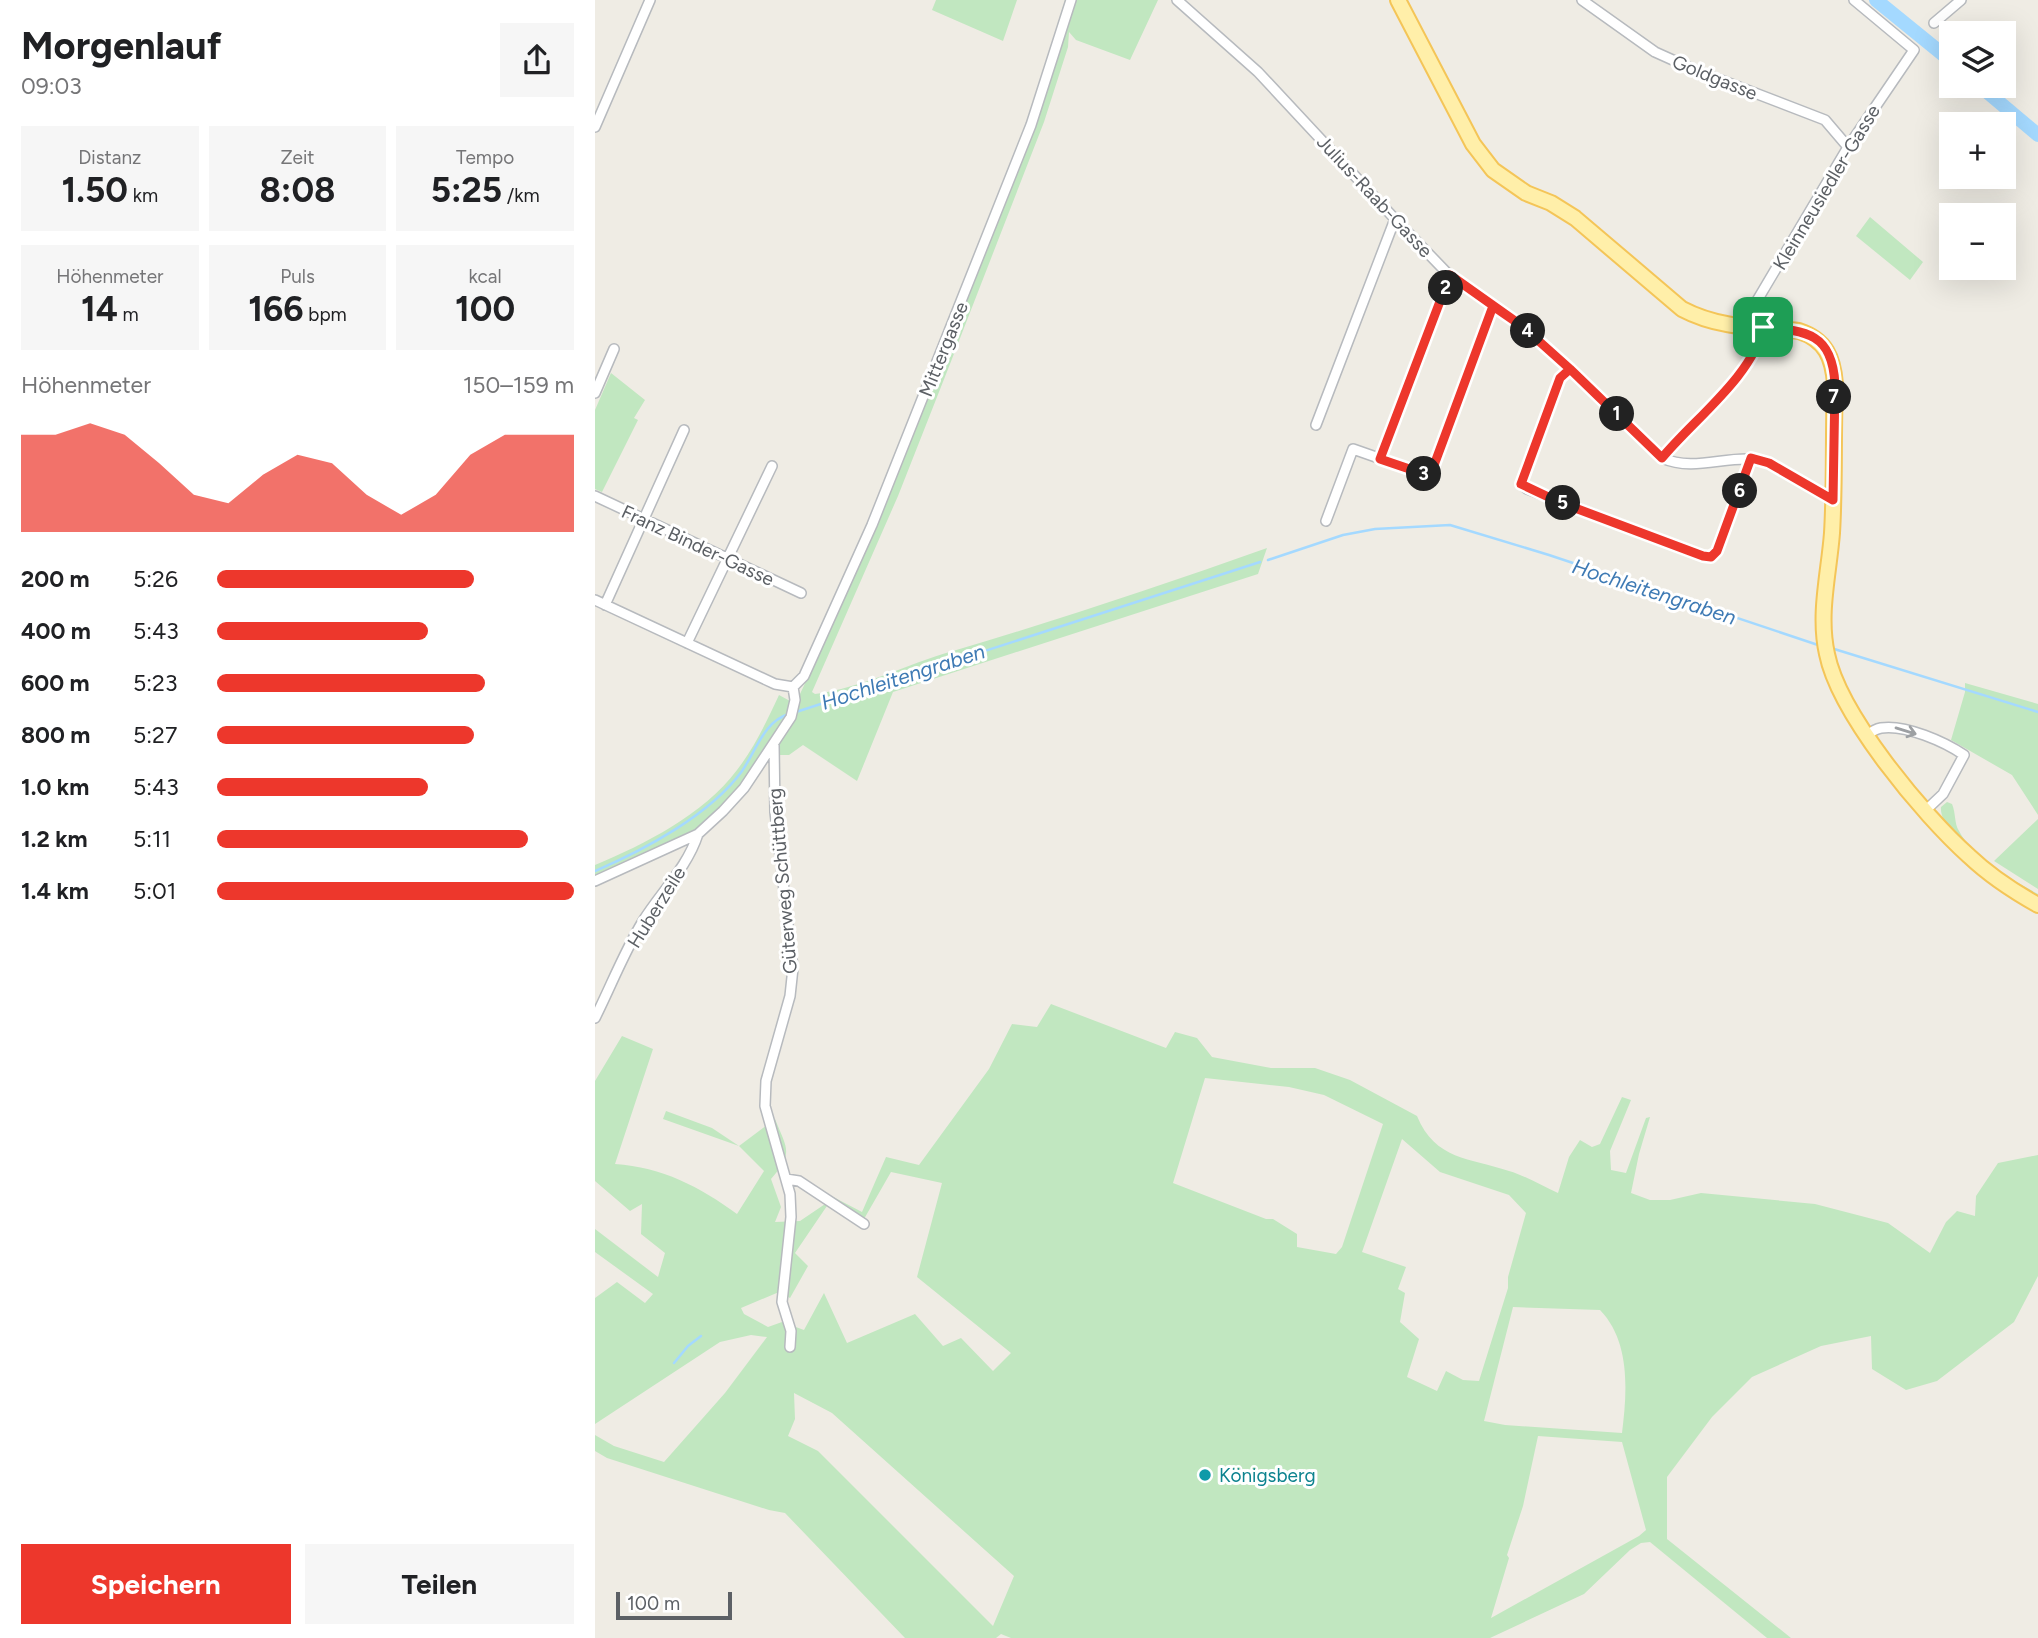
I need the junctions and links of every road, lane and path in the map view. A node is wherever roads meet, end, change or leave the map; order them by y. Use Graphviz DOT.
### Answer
graph roads {
  1 [pos="650,0"];
  2 [pos="1071,0"];
  3 [pos="1177,0"];
  4 [pos="1583,0"];
  5 [pos="1854,0"];
  6 [pos="1961,0"];
  7 [pos="1401,7"];
  8 [pos="1934,23"];
  9 [pos="595,127"];
  10 [pos="1848,146"];
  11 [pos="1395,219"];
  12 [pos="1450,275"];
  13 [pos="1493,306"];
  14 [pos="1742,326"];
  15 [pos="1763,327"];
  16 [pos="614,349"];
  17 [pos="1570,369"];
  18 [pos="595,393"];
  19 [pos="1316,425"];
  20 [pos="684,430"];
  21 [pos="1662,458"];
  22 [pos="1751,458"];
  23 [pos="1380,459"];
  24 [pos="772,466"];
  25 [pos="595,496"];
  26 [pos="1833,500"];
  27 [pos="645,520"];
  28 [pos="1327,522"];
  29 [pos="727,558"];
  30 [pos="801,593"];
  31 [pos="595,600"];
  32 [pos="605,605"];
  33 [pos="687,643"];
  34 [pos="793,687"];
  35 [pos="1867,735"];
  36 [pos="774,743"];
  37 [pos="759,766"];
  38 [pos="773,777"];
  39 [pos="1925,811"];
  40 [pos="698,834"];
  41 [pos="595,881"];
  42 [pos="2038,905"];
  43 [pos="595,1018"];
  44 [pos="786,1179"];
  45 [pos="864,1224"];
  46 [pos="790,1346"];
  1 -- 9 [label="street"];
  2 -- 34 [label="street, Mittergasse"];
  3 -- 11 [label="street, Julius-Raab-Gasse"];
  4 -- 10 [label="street, Goldgasse"];
  5 -- 10 [label="street, Kleinneusiedler-Gasse"];
  6 -- 8 [label="street"];
  7 -- 14 [label="main road"];
  10 -- 14 [label="street, Kleinneusiedler-Gasse"];
  11 -- 12 [label="street, Julius-Raab-Gasse"];
  11 -- 19 [label="street"];
  12 -- 13 [label="street, Julius-Raab-Gasse"];
  12 -- 23 [label="street"];
  13 -- 17 [label="street, Julius-Raab-Gasse"];
  13 -- 23 [label="street"];
  14 -- 15 [label="main road"];
  15 -- 21 [label="street"];
  15 -- 26 [label="main road"];
  16 -- 18 [label="street"];
  17 -- 21 [label="street, Julius-Raab-Gasse"];
  17 -- 22 [label="street"];
  20 -- 27 [label="street"];
  21 -- 22 [label="street"];
  22 -- 26 [label="street"];
  23 -- 28 [label="street"];
  24 -- 29 [label="street"];
  25 -- 27 [label="street, Franz Binder-Gasse"];
  26 -- 35 [label="main road"];
  27 -- 29 [label="street, Franz Binder-Gasse"];
  27 -- 32 [label="street"];
  29 -- 30 [label="street, Franz Binder-Gasse"];
  29 -- 33 [label="street"];
  31 -- 32 [label="street"];
  32 -- 33 [label="street"];
  33 -- 34 [label="street"];
  34 -- 36 [label="street"];
  35 -- 39 [label="main road"];
  35 -- 39 [label="street, one-way"];
  36 -- 37 [label="street"];
  36 -- 38 [label="street, Güterweg Schüttberg"];
  37 -- 38 [label="street"];
  37 -- 40 [label="street"];
  38 -- 44 [label="street, Güterweg Schüttberg"];
  39 -- 42 [label="main road"];
  40 -- 41 [label="street"];
  40 -- 43 [label="street, Huberzeile"];
  44 -- 45 [label="street"];
  44 -- 46 [label="street, Güterweg Schüttberg"];
}
